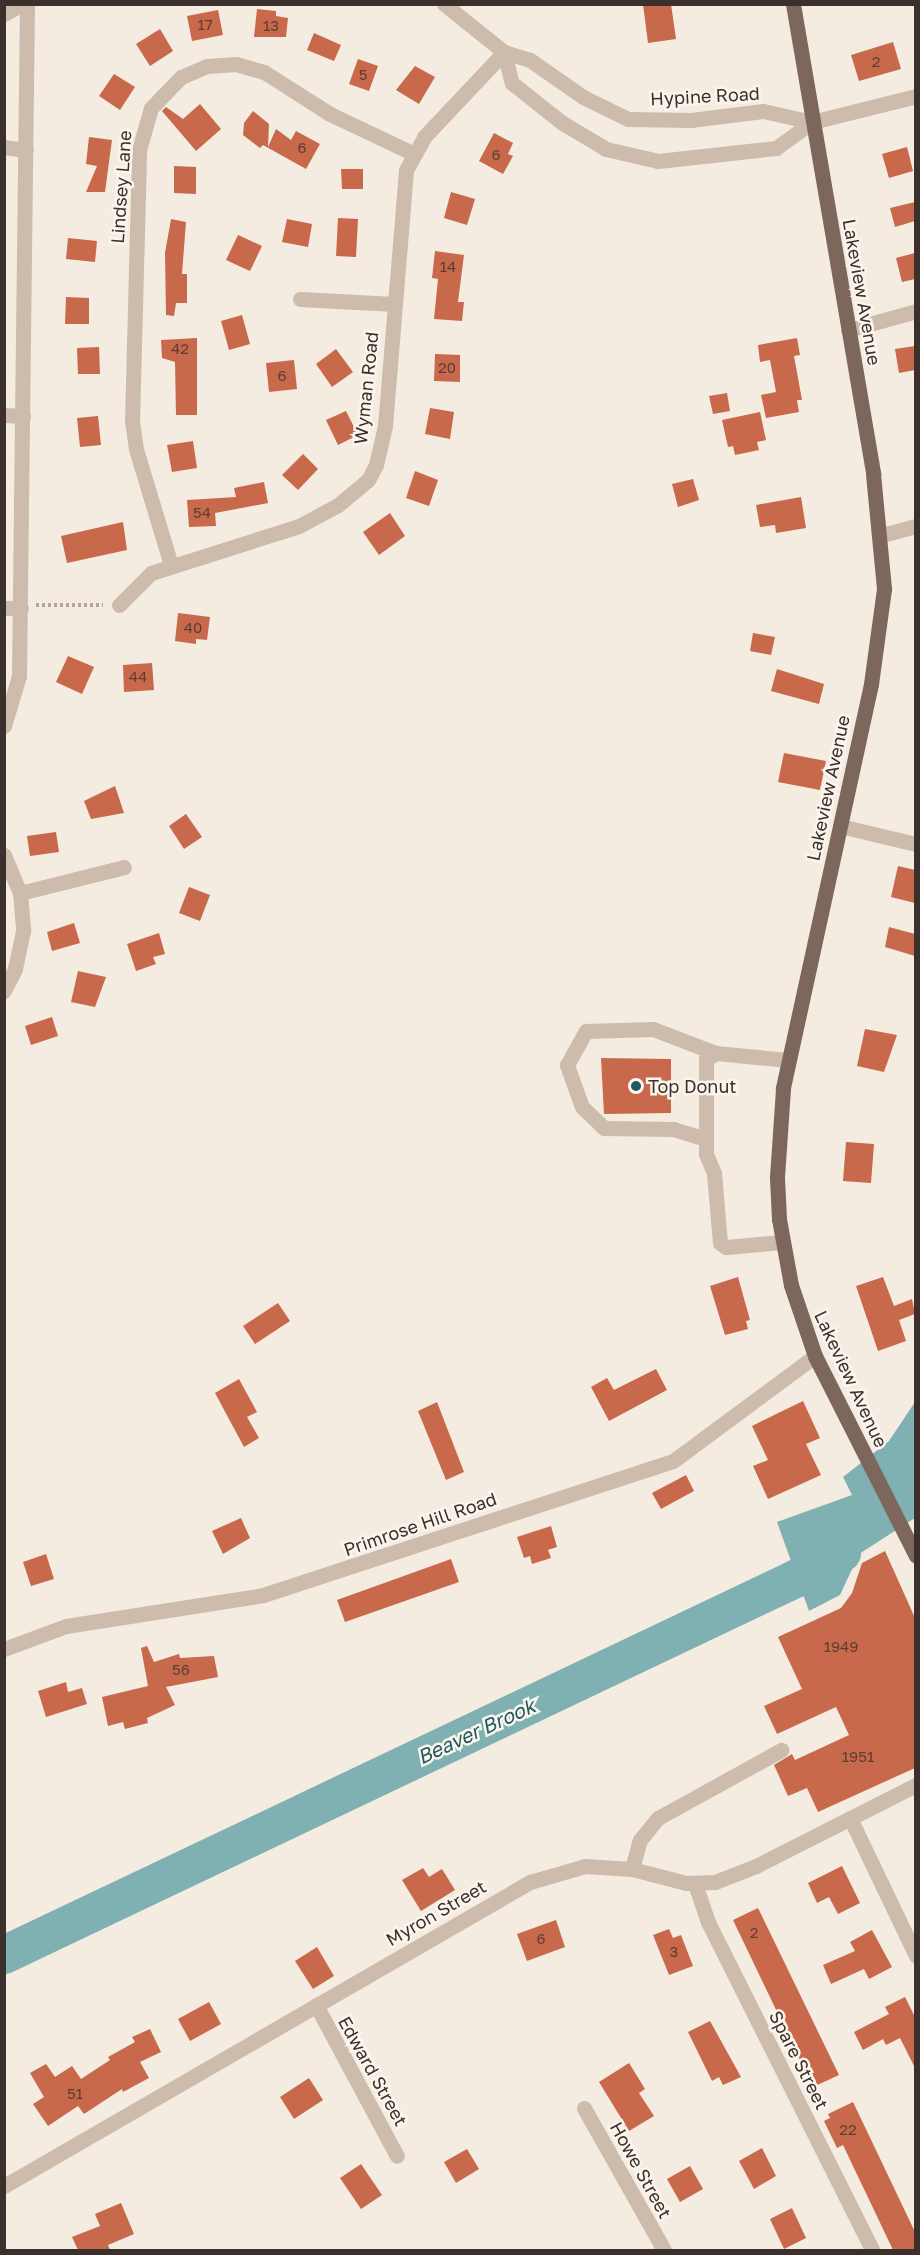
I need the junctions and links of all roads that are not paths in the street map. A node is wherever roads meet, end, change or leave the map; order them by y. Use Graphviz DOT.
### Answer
graph roads {
  1 [pos="22,4"];
  2 [pos="27,4"];
  3 [pos="444,4"];
  4 [pos="793,4"];
  5 [pos="4,14"];
  6 [pos="504,51"];
  7 [pos="915,96"];
  8 [pos="812,122"];
  9 [pos="4,147"];
  10 [pos="26,150"];
  11 [pos="412,153"];
  12 [pos="300,299"];
  13 [pos="394,304"];
  14 [pos="915,311"];
  15 [pos="848,330"];
  16 [pos="4,415"];
  17 [pos="23,416"];
  18 [pos="915,526"];
  19 [pos="882,535"];
  20 [pos="171,565"];
  21 [pos="119,605"];
  22 [pos="28,607"];
  23 [pos="4,608"];
  24 [pos="4,726"];
  25 [pos="840,826"];
  26 [pos="915,844"];
  27 [pos="4,855"];
  28 [pos="124,867"];
  29 [pos="20,893"];
  30 [pos="4,991"];
  31 [pos="716,1053"];
  32 [pos="788,1060"];
  33 [pos="706,1139"];
  34 [pos="782,1242"];
  35 [pos="815,1356"];
  36 [pos="912,1549"];
  37 [pos="4,1649"];
  38 [pos="781,1750"];
  39 [pos="915,1785"];
  40 [pos="850,1818"];
  41 [pos="632,1869"];
  42 [pos="695,1884"];
  43 [pos="915,1956"];
  44 [pos="316,2006"];
  45 [pos="584,2108"];
  46 [pos="397,2156"];
  47 [pos="4,2186"];
  48 [pos="664,2250"];
  49 [pos="872,2250"];
  1 -- 5 [label="street"];
  2 -- 10 [label="street"];
  3 -- 6 [label="street, Hypine Road"];
  4 -- 8 [label="main road, Lakeview Avenue"];
  6 -- 8 [label="street, Hypine Road"];
  6 -- 8 [label="street"];
  6 -- 11 [label="street, Wyman Road"];
  7 -- 8 [label="street"];
  8 -- 15 [label="main road, Lakeview Avenue"];
  9 -- 10 [label="street"];
  10 -- 17 [label="street"];
  11 -- 13 [label="street, Wyman Road"];
  11 -- 20 [label="street, Lindsey Lane"];
  12 -- 13 [label="street"];
  13 -- 20 [label="street, Wyman Road"];
  14 -- 15 [label="street"];
  15 -- 19 [label="main road, Lakeview Avenue"];
  16 -- 17 [label="street"];
  17 -- 22 [label="street"];
  18 -- 19 [label="street"];
  19 -- 25 [label="main road, Lakeview Avenue"];
  20 -- 21 [label="street, Wyman Road"];
  22 -- 23 [label="street"];
  22 -- 24 [label="street"];
  25 -- 26 [label="street"];
  25 -- 32 [label="main road, Lakeview Avenue"];
  27 -- 29 [label="street"];
  28 -- 29 [label="street"];
  29 -- 30 [label="street"];
  31 -- 32 [label="street"];
  31 -- 33 [label="street"];
  31 -- 33 [label="street"];
  32 -- 34 [label="main road, Lakeview Avenue"];
  33 -- 34 [label="street"];
  34 -- 35 [label="main road, Lakeview Avenue"];
  35 -- 36 [label="main road, Lakeview Avenue"];
  35 -- 37 [label="street, Primrose Hill Road"];
  38 -- 41 [label="street"];
  39 -- 40 [label="street, Myron Street"];
  40 -- 42 [label="street, Myron Street"];
  40 -- 43 [label="street"];
  41 -- 42 [label="street, Myron Street"];
  41 -- 44 [label="street, Myron Street"];
  42 -- 49 [label="street, Spare Street"];
  44 -- 46 [label="street, Edward Street"];
  44 -- 47 [label="street, Myron Street"];
  45 -- 48 [label="street, Howe Street"];
}
